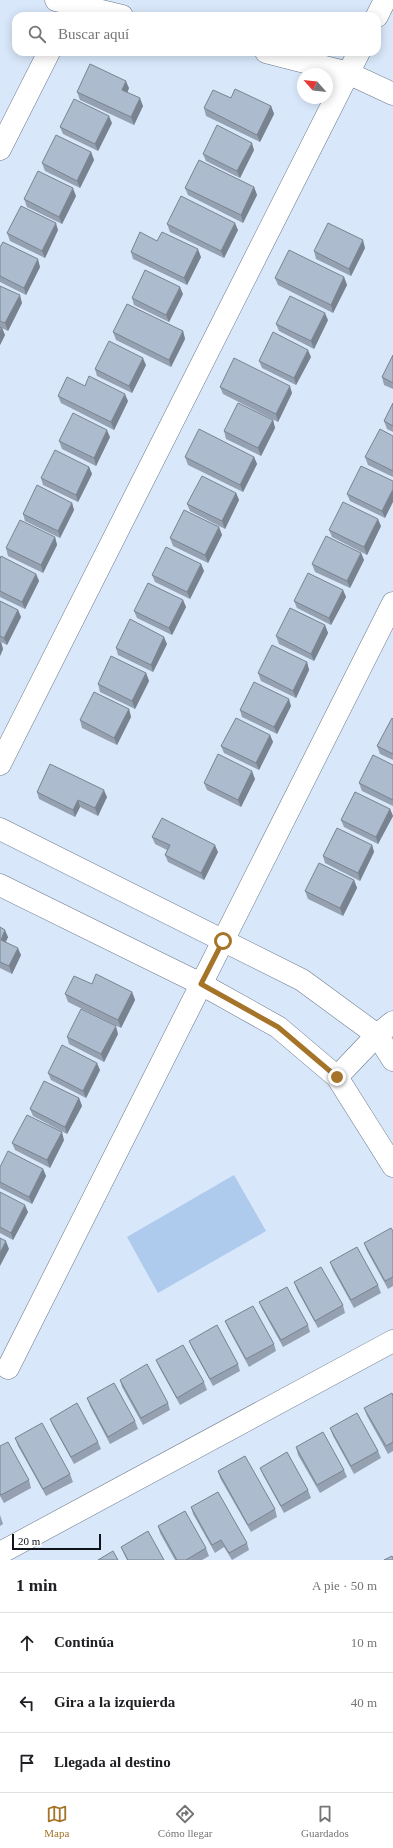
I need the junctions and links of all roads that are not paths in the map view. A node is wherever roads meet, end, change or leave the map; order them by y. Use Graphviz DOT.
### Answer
graph roads {
  1 [pos="385,0"];
  2 [pos="65,7"];
  3 [pos="97,12"];
  4 [pos="379,12"];
  5 [pos="47,56"];
  6 [pos="282,56"];
  7 [pos="356,56"];
  8 [pos="348,73"];
  9 [pos="393,94"];
  10 [pos="0,149"];
  11 [pos="393,603"];
  12 [pos="0,764"];
  13 [pos="0,829"];
  14 [pos="0,885"];
  15 [pos="223,941"];
  16 [pos="201,984"];
  17 [pos="385,1028"];
  18 [pos="393,1060"];
  19 [pos="337,1077"];
  20 [pos="393,1166"];
  21 [pos="393,1342"];
  22 [pos="8,1368"];
  23 [pos="0,1553"];
  1 -- 4 [label="street"];
  2 -- 3 [label="street"];
  5 -- 10 [label="street"];
  6 -- 8 [label="street"];
  7 -- 8 [label="street"];
  8 -- 9 [label="street"];
  8 -- 12 [label="street"];
  11 -- 15 [label="street"];
  13 -- 15 [label="street"];
  14 -- 16 [label="street"];
  15 -- 16 [label="street"];
  15 -- 17 [label="street"];
  16 -- 19 [label="street"];
  16 -- 22 [label="street"];
  17 -- 18 [label="street"];
  17 -- 19 [label="street"];
  19 -- 20 [label="street"];
  21 -- 23 [label="street"];
}
